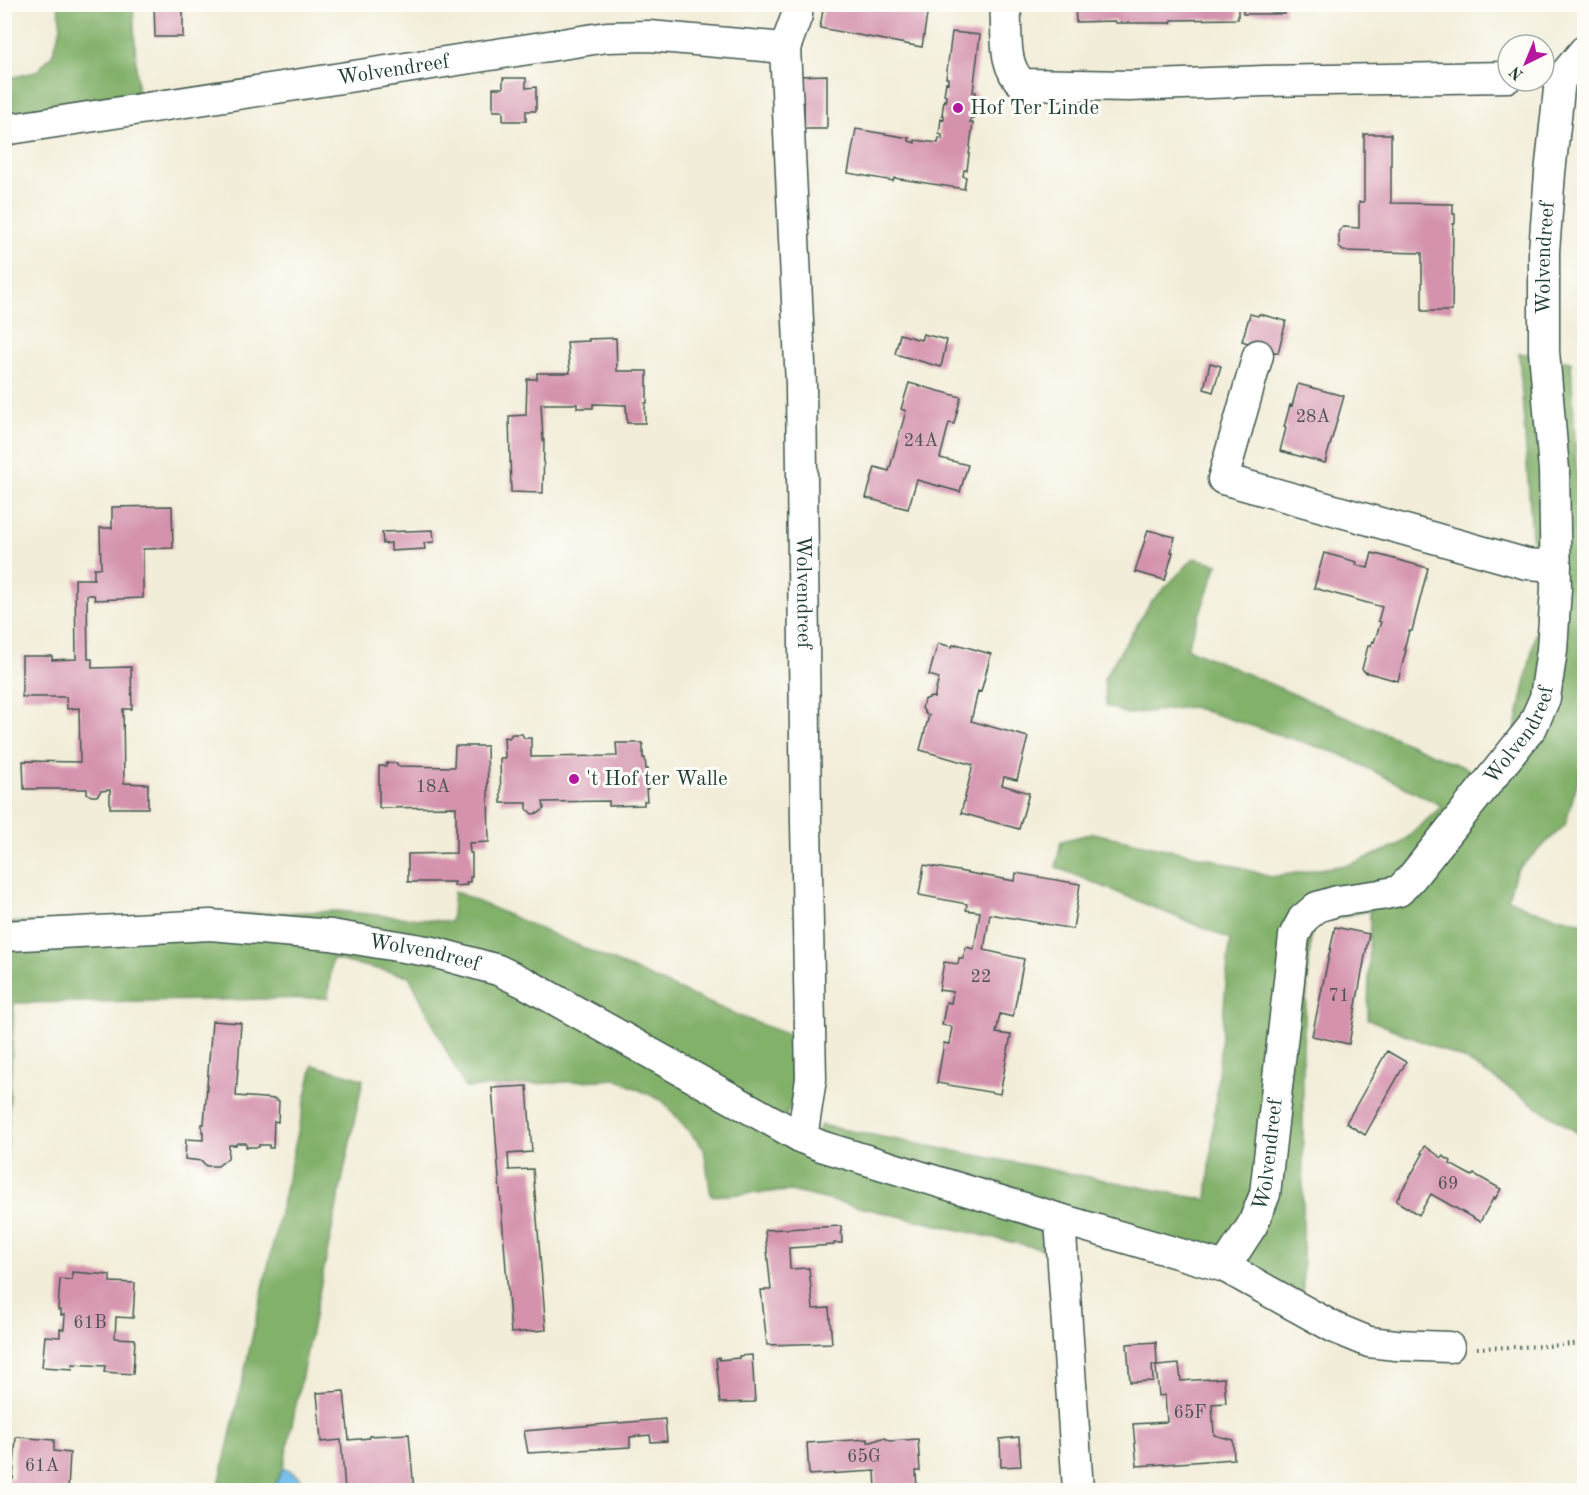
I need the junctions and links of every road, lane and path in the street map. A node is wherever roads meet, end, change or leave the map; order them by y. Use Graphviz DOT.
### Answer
graph roads {
  1 [pos="798,4"];
  2 [pos="1005,4"];
  3 [pos="785,48"];
  4 [pos="1584,51"];
  5 [pos="1496,76"];
  6 [pos="1556,76"];
  7 [pos="1552,93"];
  8 [pos="4,130"];
  9 [pos="1258,355"];
  10 [pos="1556,566"];
  11 [pos="4,936"];
  12 [pos="802,1138"];
  13 [pos="1060,1220"];
  14 [pos="1225,1267"];
  15 [pos="1584,1343"];
  16 [pos="1449,1347"];
  17 [pos="1078,1491"];
  1 -- 3 [label="street, Wolvendreef"];
  2 -- 5 [label="street"];
  3 -- 8 [label="street, Wolvendreef"];
  3 -- 12 [label="street, Wolvendreef"];
  4 -- 6 [label="street, Wolvendreef"];
  7 -- 10 [label="street, Wolvendreef"];
  9 -- 10 [label="street"];
  10 -- 14 [label="street, Wolvendreef"];
  11 -- 12 [label="street, Wolvendreef"];
  12 -- 13 [label="street, Wolvendreef"];
  13 -- 14 [label="street, Wolvendreef"];
  13 -- 17 [label="street"];
  14 -- 16 [label="street, Wolvendreef"];
  15 -- 16 [label="path"];
}
